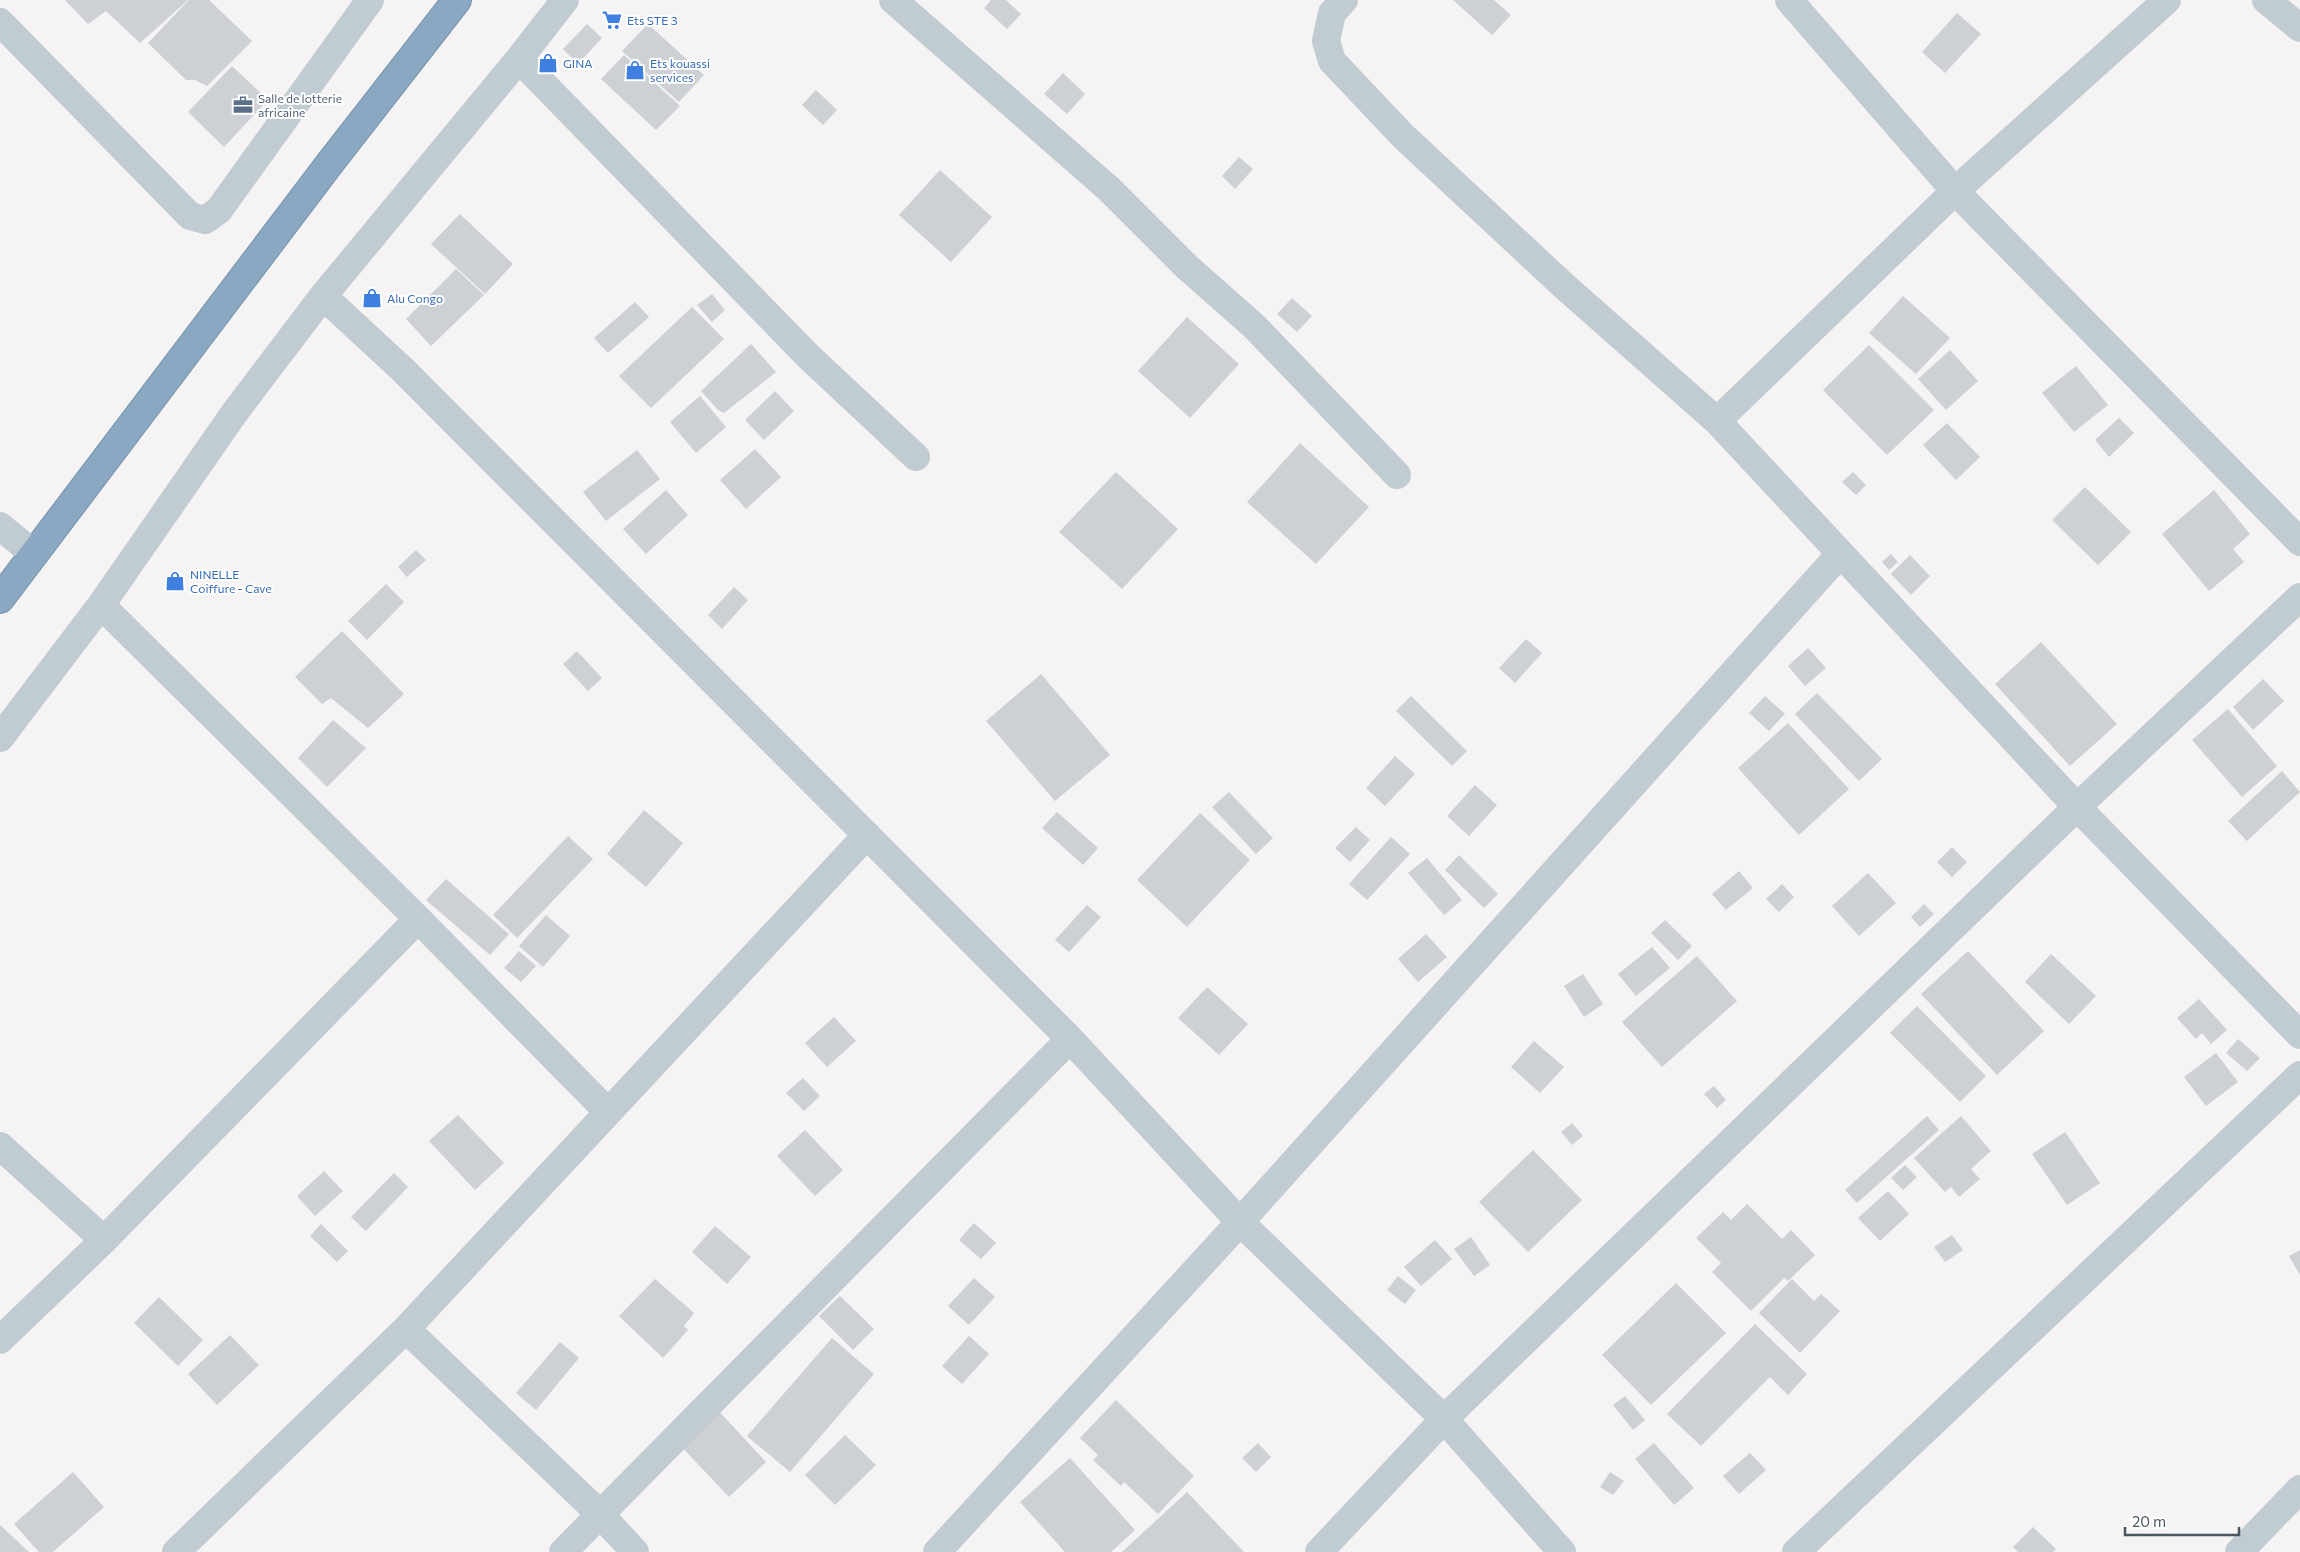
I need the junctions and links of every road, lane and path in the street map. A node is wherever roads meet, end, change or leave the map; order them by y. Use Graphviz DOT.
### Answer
graph roads {
  1 [pos="370,0"];
  2 [pos="457,0"];
  3 [pos="565,0"];
  4 [pos="894,0"];
  5 [pos="1344,0"];
  6 [pos="1789,0"];
  7 [pos="2167,0"];
  8 [pos="2266,0"];
  9 [pos="0,22"];
  10 [pos="2300,28"];
  11 [pos="520,59"];
  12 [pos="1955,191"];
  13 [pos="323,296"];
  14 [pos="1717,421"];
  15 [pos="916,457"];
  16 [pos="1397,475"];
  17 [pos="0,526"];
  18 [pos="2300,542"];
  19 [pos="34,554"];
  20 [pos="1840,554"];
  21 [pos="2300,597"];
  22 [pos="0,599"];
  23 [pos="101,605"];
  24 [pos="0,738"];
  25 [pos="2077,806"];
  26 [pos="867,835"];
  27 [pos="418,919"];
  28 [pos="2300,1035"];
  29 [pos="1070,1039"];
  30 [pos="2300,1075"];
  31 [pos="608,1112"];
  32 [pos="0,1146"];
  33 [pos="1240,1222"];
  34 [pos="104,1240"];
  35 [pos="406,1329"];
  36 [pos="0,1340"];
  37 [pos="1444,1419"];
  38 [pos="2300,1489"];
  39 [pos="599,1514"];
  40 [pos="176,1552"];
  41 [pos="563,1552"];
  42 [pos="635,1552"];
  43 [pos="937,1552"];
  44 [pos="1319,1552"];
  45 [pos="1562,1552"];
  46 [pos="1796,1552"];
  47 [pos="2239,1552"];
  1 -- 9 [label="street"];
  2 -- 19 [label="highway"];
  3 -- 11 [label="street"];
  4 -- 16 [label="street"];
  5 -- 14 [label="street"];
  6 -- 12 [label="street"];
  7 -- 12 [label="street"];
  8 -- 10 [label="street"];
  11 -- 13 [label="street"];
  11 -- 15 [label="street"];
  12 -- 14 [label="street"];
  12 -- 18 [label="street"];
  13 -- 23 [label="street"];
  13 -- 26 [label="street"];
  14 -- 20 [label="street"];
  17 -- 19 [label="street"];
  19 -- 22 [label="highway"];
  20 -- 25 [label="street"];
  20 -- 33 [label="street"];
  21 -- 25 [label="street"];
  23 -- 24 [label="street"];
  23 -- 27 [label="street"];
  25 -- 28 [label="street"];
  25 -- 37 [label="street"];
  26 -- 29 [label="street"];
  26 -- 31 [label="street"];
  27 -- 31 [label="street"];
  27 -- 34 [label="street"];
  29 -- 33 [label="street"];
  29 -- 39 [label="street"];
  30 -- 46 [label="street"];
  31 -- 35 [label="street"];
  32 -- 34 [label="street"];
  33 -- 37 [label="street"];
  33 -- 43 [label="street"];
  34 -- 36 [label="street"];
  35 -- 39 [label="street"];
  35 -- 40 [label="street"];
  37 -- 44 [label="street"];
  37 -- 45 [label="street"];
  38 -- 47 [label="street"];
  39 -- 41 [label="street"];
  39 -- 42 [label="street"];
}
